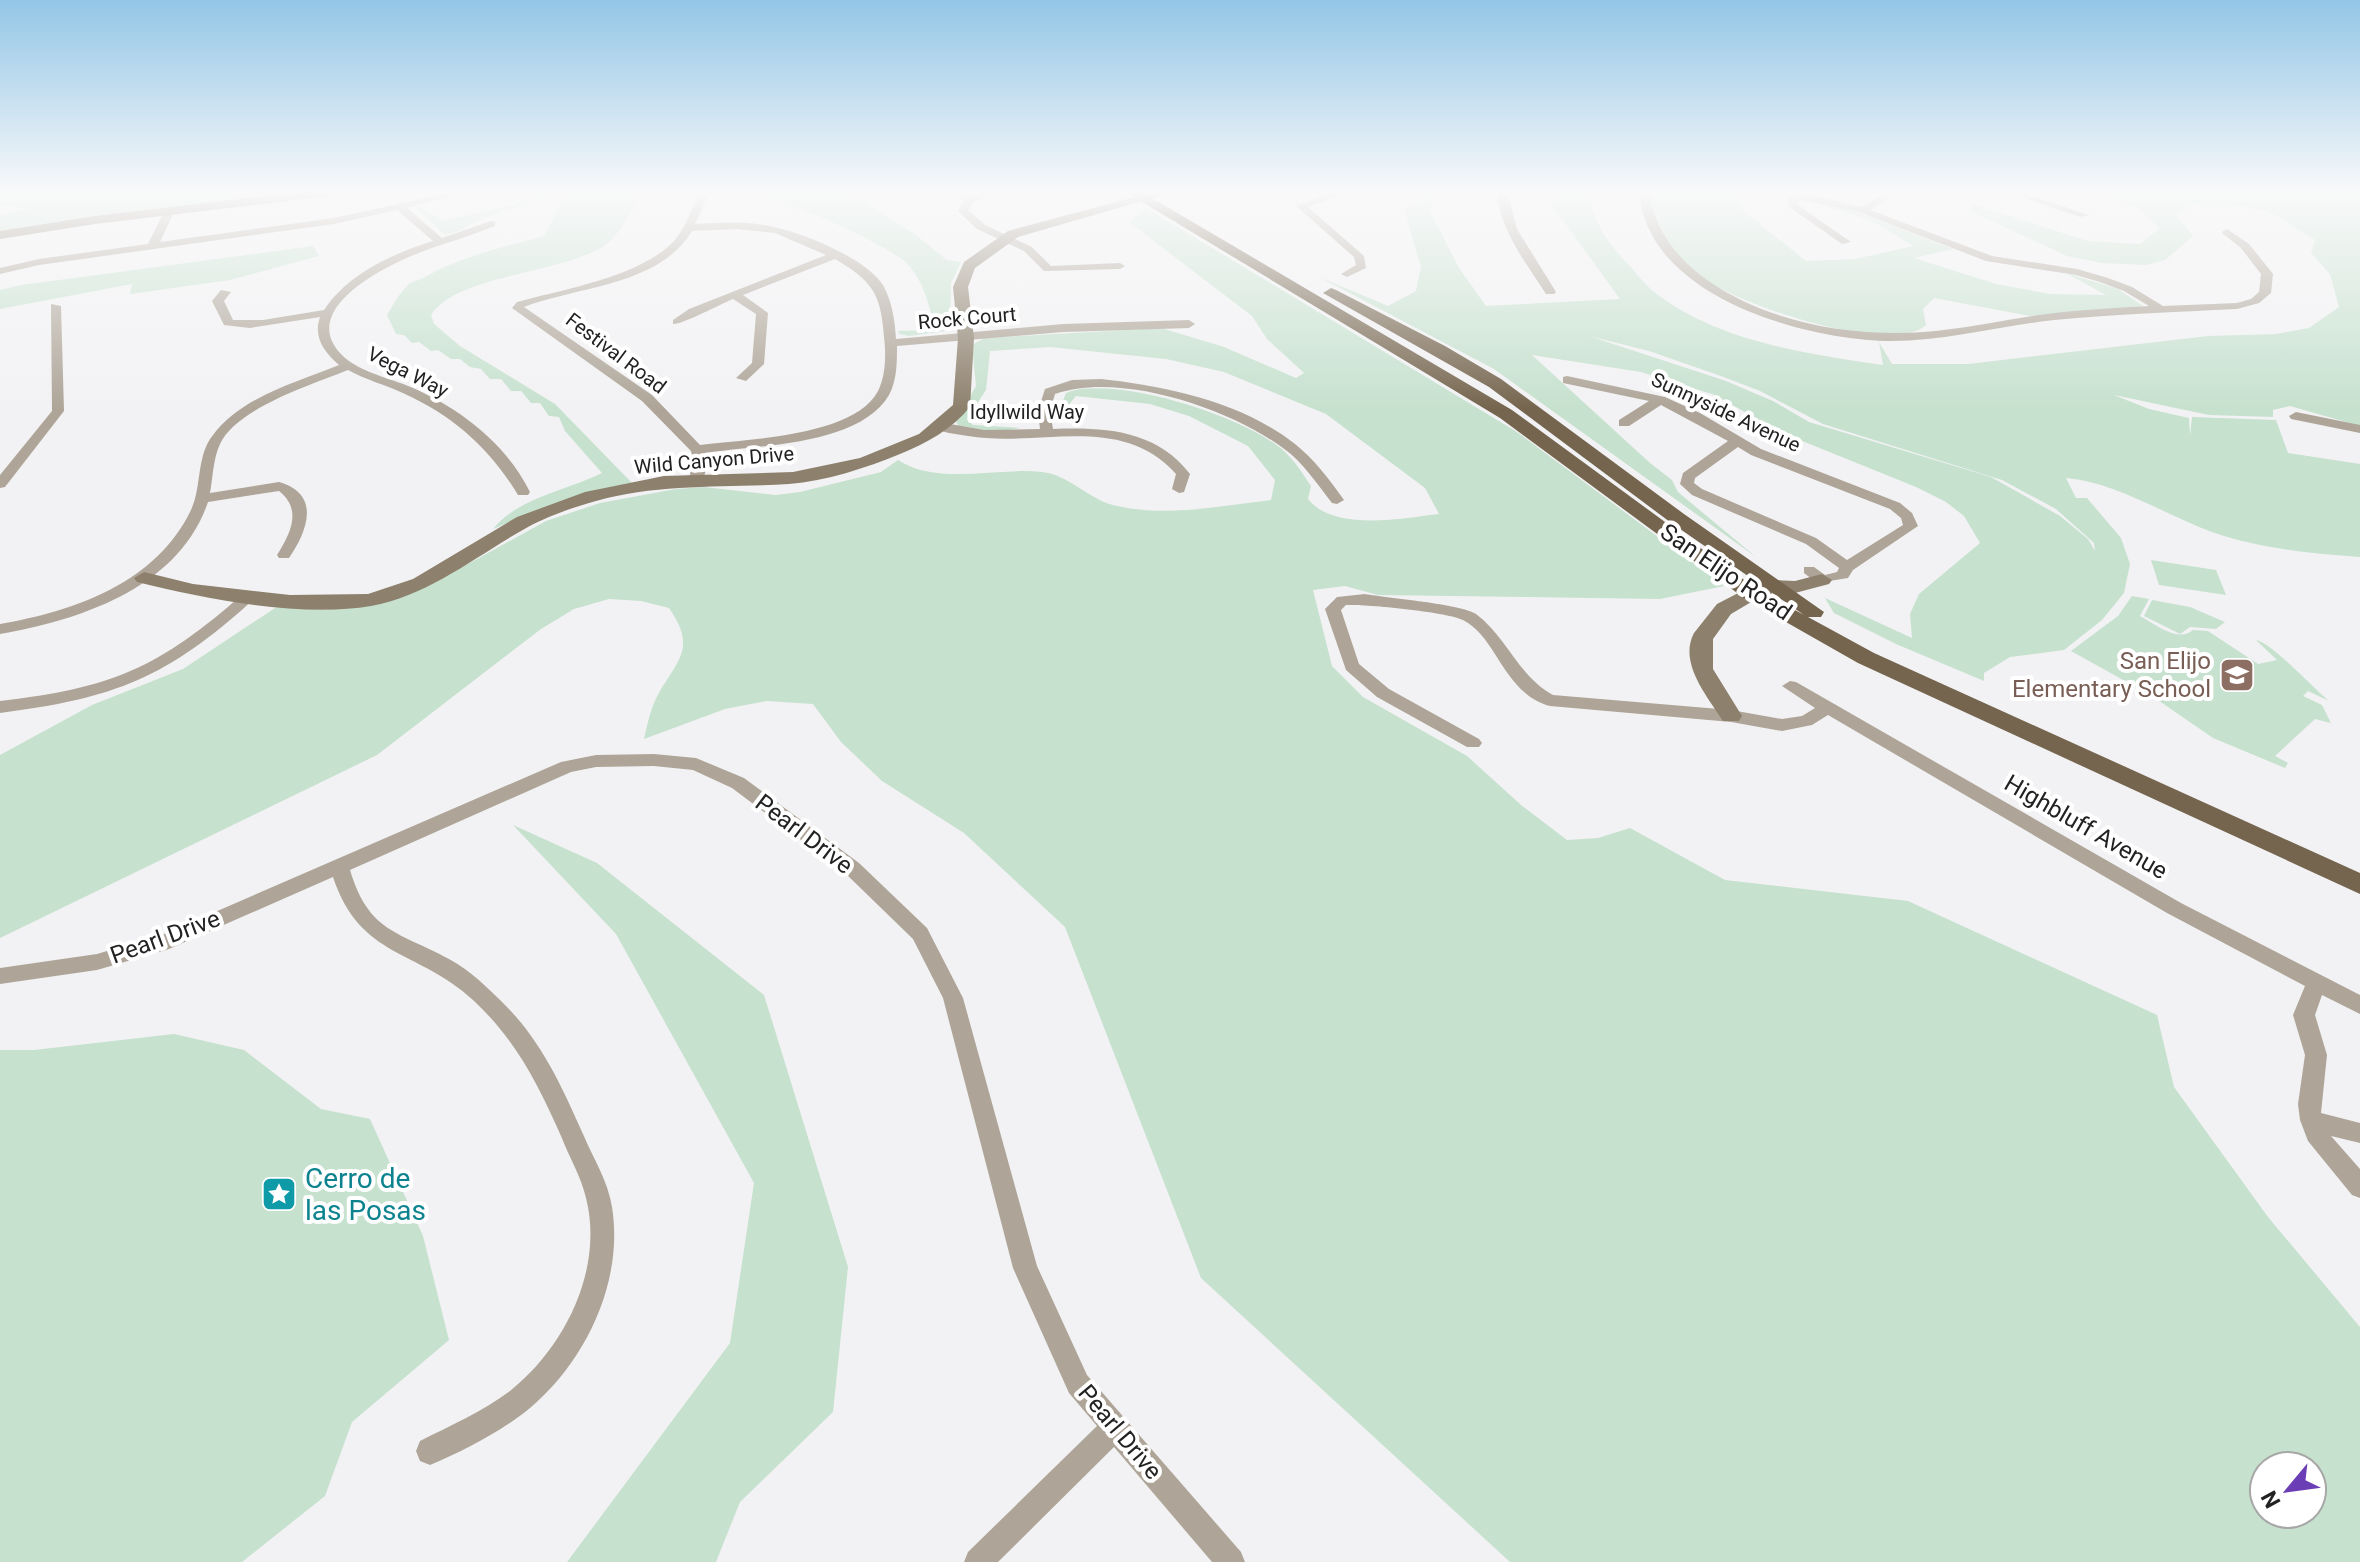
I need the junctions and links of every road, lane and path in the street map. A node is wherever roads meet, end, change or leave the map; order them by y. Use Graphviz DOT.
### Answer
graph roads {
  1 [pos="31,264"];
  2 [pos="387,264"];
  3 [pos="646,264"];
  4 [pos="813,264"];
  5 [pos="845,264"];
  6 [pos="972,264"];
  7 [pos="1043,264"];
  8 [pos="1265,264"];
  9 [pos="1279,264"];
  10 [pos="1361,264"];
  11 [pos="1534,264"];
  12 [pos="1683,264"];
  13 [pos="2023,264"];
  14 [pos="2259,264"];
  15 [pos="1120,266"];
  16 [pos="0,271"];
  17 [pos="1347,274"];
  18 [pos="225,292"];
  19 [pos="1550,292"];
  20 [pos="735,295"];
  21 [pos="55,306"];
  22 [pos="2161,309"];
  23 [pos="328,313"];
  24 [pos="677,322"];
  25 [pos="1189,324"];
  26 [pos="966,336"];
  27 [pos="893,343"];
  28 [pos="349,365"];
  29 [pos="742,378"];
  30 [pos="1567,380"];
  31 [pos="1660,400"];
  32 [pos="2296,416"];
  33 [pos="1624,423"];
  34 [pos="939,426"];
  35 [pos="2360,429"];
  36 [pos="1047,432"];
  37 [pos="1737,441"];
  38 [pos="697,450"];
  39 [pos="696,480"];
  40 [pos="0,484"];
  41 [pos="1179,489"];
  42 [pos="523,492"];
  43 [pos="201,499"];
  44 [pos="1337,500"];
  45 [pos="284,555"];
  46 [pos="1847,567"];
  47 [pos="1816,575"];
  48 [pos="144,578"];
  49 [pos="1774,586"];
  50 [pos="1751,594"];
  51 [pos="249,596"];
  52 [pos="0,629"];
  53 [pos="1790,686"];
  54 [pos="0,707"];
  55 [pos="1826,709"];
  56 [pos="1731,716"];
  57 [pos="1473,743"];
  58 [pos="339,865"];
  59 [pos="2360,865"];
  60 [pos="2360,884"];
  61 [pos="0,976"];
  62 [pos="2317,981"];
  63 [pos="2360,1005"];
  64 [pos="2311,1120"];
  65 [pos="2360,1133"];
  66 [pos="2360,1187"];
  67 [pos="1115,1427"];
  68 [pos="430,1451"];
  69 [pos="978,1562"];
  70 [pos="1231,1562"];
  1 -- 16 [label="street"];
  2 -- 23 [label="street"];
  3 -- 38 [label="street, Festival Road"];
  4 -- 20 [label="street"];
  5 -- 27 [label="street"];
  6 -- 26 [label="street, Wild Canyon Drive"];
  7 -- 15 [label="street"];
  8 -- 50 [label="main road, San Elijo Road"];
  9 -- 49 [label="main road, San Elijo Road"];
  10 -- 17 [label="street"];
  11 -- 19 [label="street"];
  12 -- 22 [label="street"];
  13 -- 22 [label="street"];
  14 -- 22 [label="street"];
  18 -- 23 [label="street"];
  20 -- 24 [label="street"];
  20 -- 29 [label="street"];
  21 -- 40 [label="street"];
  23 -- 28 [label="street, Vega Way"];
  25 -- 26 [label="street, Rock Court"];
  26 -- 27 [label="street, Rock Court"];
  26 -- 34 [label="street, Wild Canyon Drive"];
  27 -- 38 [label="street"];
  28 -- 42 [label="street, Vega Way"];
  28 -- 43 [label="street"];
  30 -- 31 [label="street, Sunnyside Avenue"];
  31 -- 33 [label="street"];
  31 -- 37 [label="street, Sunnyside Avenue"];
  32 -- 35 [label="street"];
  34 -- 36 [label="street, Idyllwild Way"];
  34 -- 39 [label="street, Wild Canyon Drive"];
  36 -- 41 [label="street, Idyllwild Way"];
  36 -- 44 [label="street"];
  37 -- 46 [label="street"];
  37 -- 46 [label="street, Sunnyside Avenue"];
  38 -- 39 [label="street"];
  39 -- 51 [label="street, Wild Canyon Drive"];
  43 -- 45 [label="street"];
  43 -- 48 [label="street"];
  46 -- 47 [label="street"];
  47 -- 49 [label="street"];
  48 -- 51 [label="street, Wild Canyon Drive"];
  48 -- 52 [label="street"];
  49 -- 50 [label="street"];
  49 -- 59 [label="main road, San Elijo Road"];
  50 -- 56 [label="street"];
  50 -- 60 [label="main road, San Elijo Road"];
  51 -- 54 [label="street"];
  53 -- 55 [label="street, Highbluff Avenue"];
  55 -- 56 [label="street"];
  55 -- 62 [label="street, Highbluff Avenue"];
  56 -- 57 [label="street"];
  58 -- 61 [label="street, Pearl Drive"];
  58 -- 67 [label="street, Pearl Drive"];
  58 -- 68 [label="street"];
  62 -- 63 [label="street, Highbluff Avenue"];
  62 -- 64 [label="street"];
  64 -- 65 [label="street"];
  64 -- 66 [label="street"];
  67 -- 69 [label="street"];
  67 -- 70 [label="street, Pearl Drive"];
}
